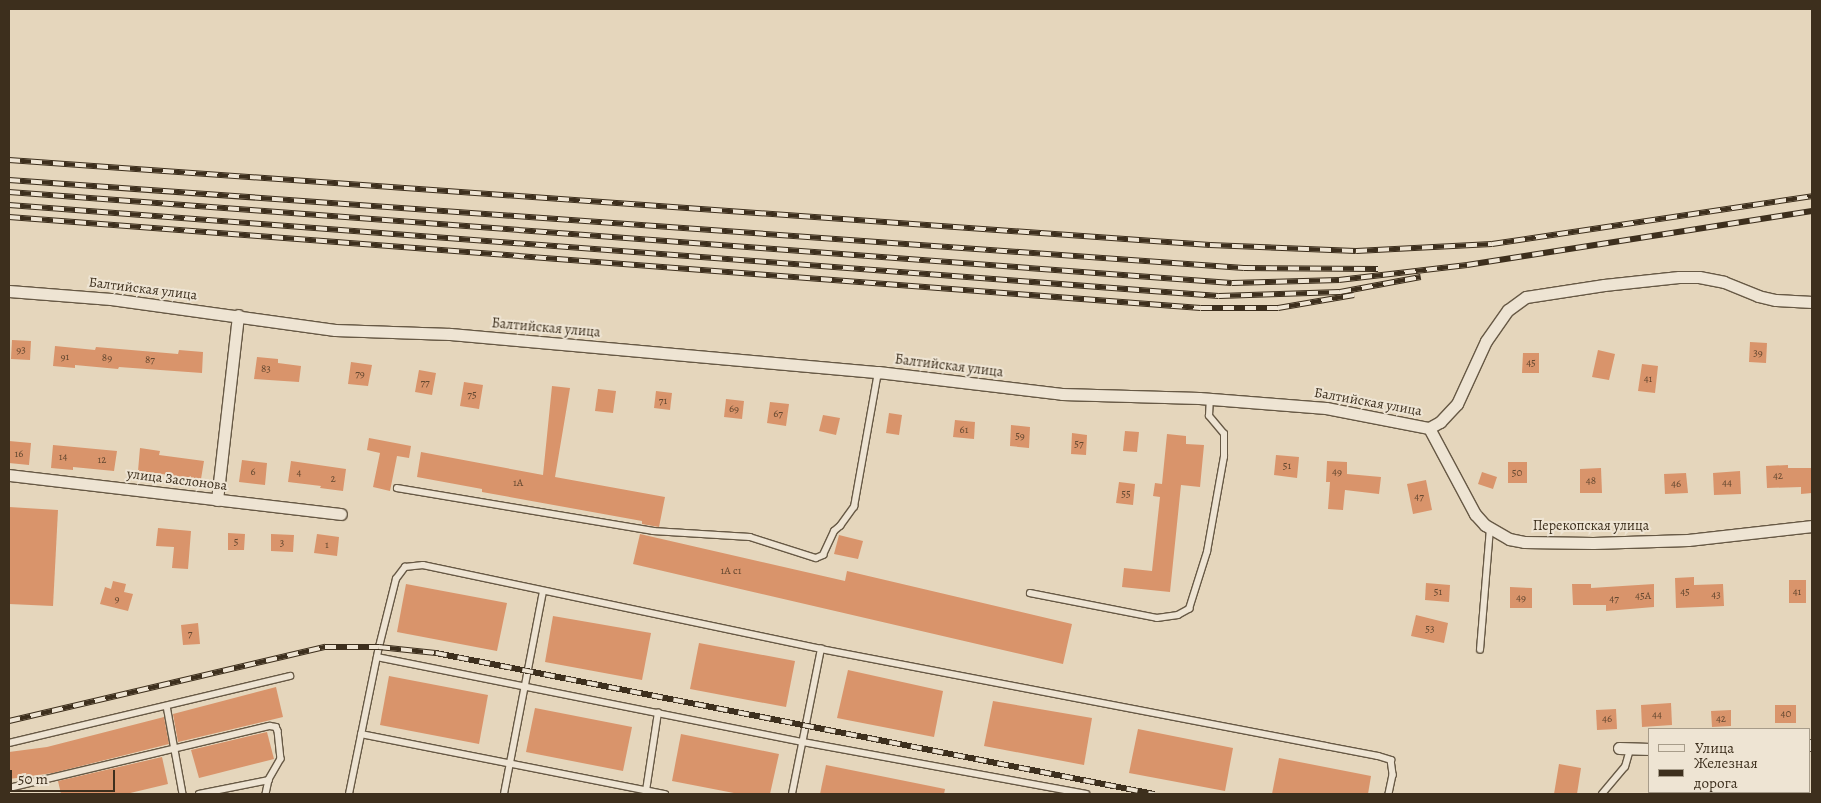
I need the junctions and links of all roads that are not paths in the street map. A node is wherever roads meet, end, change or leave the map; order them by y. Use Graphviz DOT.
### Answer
graph roads {
  1 [pos="9,291"];
  2 [pos="1812,302"];
  3 [pos="238,315"];
  4 [pos="878,372"];
  5 [pos="1210,399"];
  6 [pos="1429,428"];
  7 [pos="9,475"];
  8 [pos="397,488"];
  9 [pos="217,500"];
  10 [pos="341,514"];
  11 [pos="1812,526"];
  12 [pos="1490,528"];
  13 [pos="543,592"];
  14 [pos="1030,593"];
  15 [pos="820,649"];
  16 [pos="1480,650"];
  17 [pos="377,657"];
  18 [pos="290,676"];
  19 [pos="525,686"];
  20 [pos="167,706"];
  21 [pos="658,713"];
  22 [pos="361,734"];
  23 [pos="803,742"];
  24 [pos="9,743"];
  25 [pos="1625,748"];
  26 [pos="1648,748"];
  27 [pos="174,750"];
  28 [pos="510,764"];
  29 [pos="269,780"];
  30 [pos="9,788"];
  31 [pos="646,790"];
  32 [pos="183,794"];
  33 [pos="199,794"];
  34 [pos="266,794"];
  35 [pos="349,794"];
  36 [pos="504,794"];
  37 [pos="665,794"];
  38 [pos="792,794"];
  39 [pos="1086,794"];
  40 [pos="1389,794"];
  41 [pos="1602,794"];
  1 -- 3 [label="street, Балтийская улица"];
  2 -- 6 [label="street, Балтийская улица"];
  3 -- 4 [label="street, Балтийская улица"];
  3 -- 9 [label="street"];
  4 -- 5 [label="street, Балтийская улица"];
  4 -- 8 [label="lane"];
  5 -- 6 [label="street, Балтийская улица"];
  5 -- 14 [label="lane"];
  6 -- 12 [label="street, Перекопская улица"];
  7 -- 9 [label="street, улица Заслонова"];
  9 -- 10 [label="street, улица Заслонова"];
  11 -- 12 [label="street, Перекопская улица"];
  12 -- 16 [label="lane"];
  13 -- 15 [label="lane"];
  13 -- 17 [label="lane"];
  13 -- 19 [label="lane"];
  15 -- 23 [label="lane"];
  15 -- 40 [label="lane"];
  17 -- 19 [label="lane"];
  17 -- 22 [label="lane"];
  18 -- 20 [label="lane"];
  19 -- 21 [label="lane"];
  19 -- 28 [label="lane"];
  20 -- 24 [label="lane"];
  20 -- 27 [label="lane"];
  21 -- 23 [label="lane"];
  21 -- 31 [label="lane"];
  22 -- 28 [label="lane"];
  22 -- 35 [label="lane"];
  23 -- 38 [label="lane"];
  23 -- 39 [label="lane"];
  25 -- 26 [label="street"];
  25 -- 41 [label="lane"];
  27 -- 29 [label="lane"];
  27 -- 30 [label="lane"];
  27 -- 32 [label="lane"];
  28 -- 31 [label="lane"];
  28 -- 36 [label="lane"];
  29 -- 33 [label="lane"];
  29 -- 34 [label="lane"];
  31 -- 37 [label="lane"];
}
